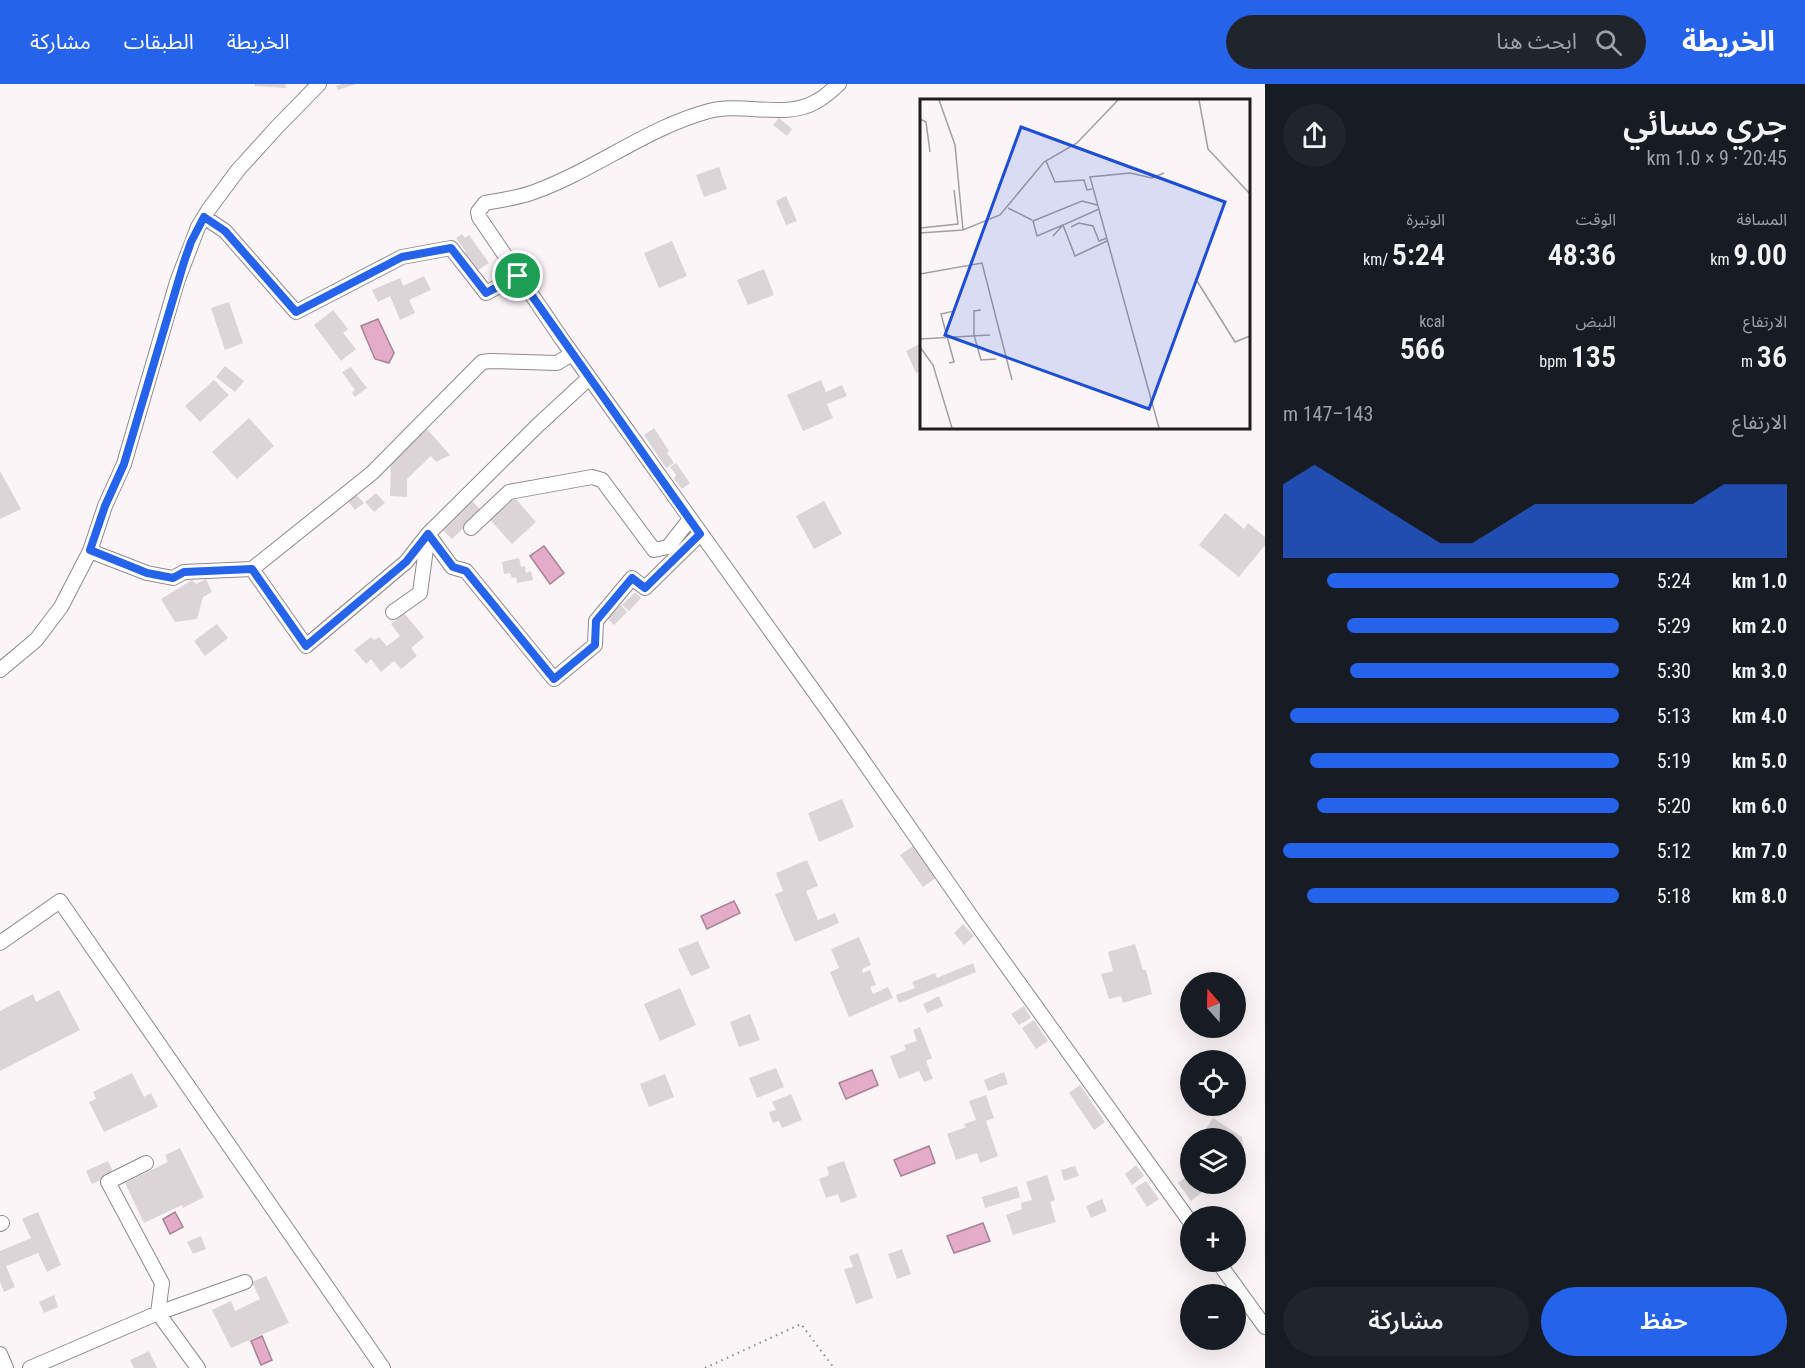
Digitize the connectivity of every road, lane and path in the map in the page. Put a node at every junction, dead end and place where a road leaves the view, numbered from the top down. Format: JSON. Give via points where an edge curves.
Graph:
{"nodes":[{"id":1,"x":320,"y":84,"type":"edge"},
{"id":2,"x":839,"y":84,"type":"edge"},
{"id":3,"x":204,"y":217,"type":"junction"},
{"id":4,"x":518,"y":276,"type":"junction"},
{"id":5,"x":572,"y":354,"type":"junction"},
{"id":6,"x":589,"y":378,"type":"junction"},
{"id":7,"x":690,"y":519,"type":"junction"},
{"id":8,"x":471,"y":528,"type":"dead end"},
{"id":9,"x":428,"y":534,"type":"junction"},
{"id":10,"x":700,"y":534,"type":"junction"},
{"id":11,"x":90,"y":550,"type":"junction"},
{"id":12,"x":252,"y":569,"type":"junction"},
{"id":13,"x":393,"y":612,"type":"dead end"},
{"id":14,"x":0,"y":670,"type":"edge"},
{"id":15,"x":0,"y":943,"type":"edge"},
{"id":16,"x":146,"y":1163,"type":"dead end"},
{"id":17,"x":1180,"y":1208,"type":"edge"},
{"id":18,"x":1225,"y":1272,"type":"edge"},
{"id":19,"x":245,"y":1281,"type":"dead end"},
{"id":20,"x":158,"y":1313,"type":"junction"},
{"id":21,"x":1265,"y":1327,"type":"edge"},
{"id":22,"x":0,"y":1354,"type":"edge"},
{"id":23,"x":6,"y":1368,"type":"edge"},
{"id":24,"x":30,"y":1368,"type":"edge"},
{"id":25,"x":198,"y":1368,"type":"edge"},
{"id":26,"x":383,"y":1368,"type":"edge"},
{"id":27,"x":705,"y":1368,"type":"edge"},
{"id":28,"x":834,"y":1368,"type":"edge"}],
"edges":[{"from":1,"to":3,"type":"street","via":[[246,162]]},
{"from":2,"to":4,"type":"street","via":[[817,102],[803,107],[730,108],[690,117],[635,140],[534,192],[485,203],[479,217]]},
{"from":3,"to":4,"type":"street","via":[[225,231],[296,312],[402,257],[451,248],[486,293]]},
{"from":3,"to":11,"type":"street","via":[[184,262],[124,464]]},
{"from":4,"to":5,"type":"street"},
{"from":5,"to":6,"type":"street"},
{"from":5,"to":12,"type":"street","via":[[557,363],[482,362],[372,473]]},
{"from":6,"to":7,"type":"street"},
{"from":6,"to":9,"type":"street"},
{"from":7,"to":8,"type":"street","via":[[668,547],[654,550],[602,480],[592,477],[509,492]]},
{"from":7,"to":10,"type":"street"},
{"from":9,"to":10,"type":"street","via":[[453,567],[466,571],[554,679],[595,645],[596,621],[632,578],[645,588]]},
{"from":9,"to":12,"type":"street","via":[[406,562],[306,646]]},
{"from":9,"to":13,"type":"street","via":[[420,593]]},
{"from":10,"to":17,"type":"street"},
{"from":11,"to":12,"type":"street","via":[[147,573],[173,578],[184,572]]},
{"from":11,"to":14,"type":"street","via":[[61,607],[36,640]]},
{"from":15,"to":26,"type":"street","via":[[60,901]]},
{"from":16,"to":20,"type":"street","via":[[108,1182],[162,1283]]},
{"from":18,"to":21,"type":"street"},
{"from":19,"to":20,"type":"street"},
{"from":20,"to":24,"type":"street"},
{"from":20,"to":25,"type":"street"},
{"from":22,"to":23,"type":"street"},
{"from":27,"to":28,"type":"path","via":[[801,1324]]}]}
